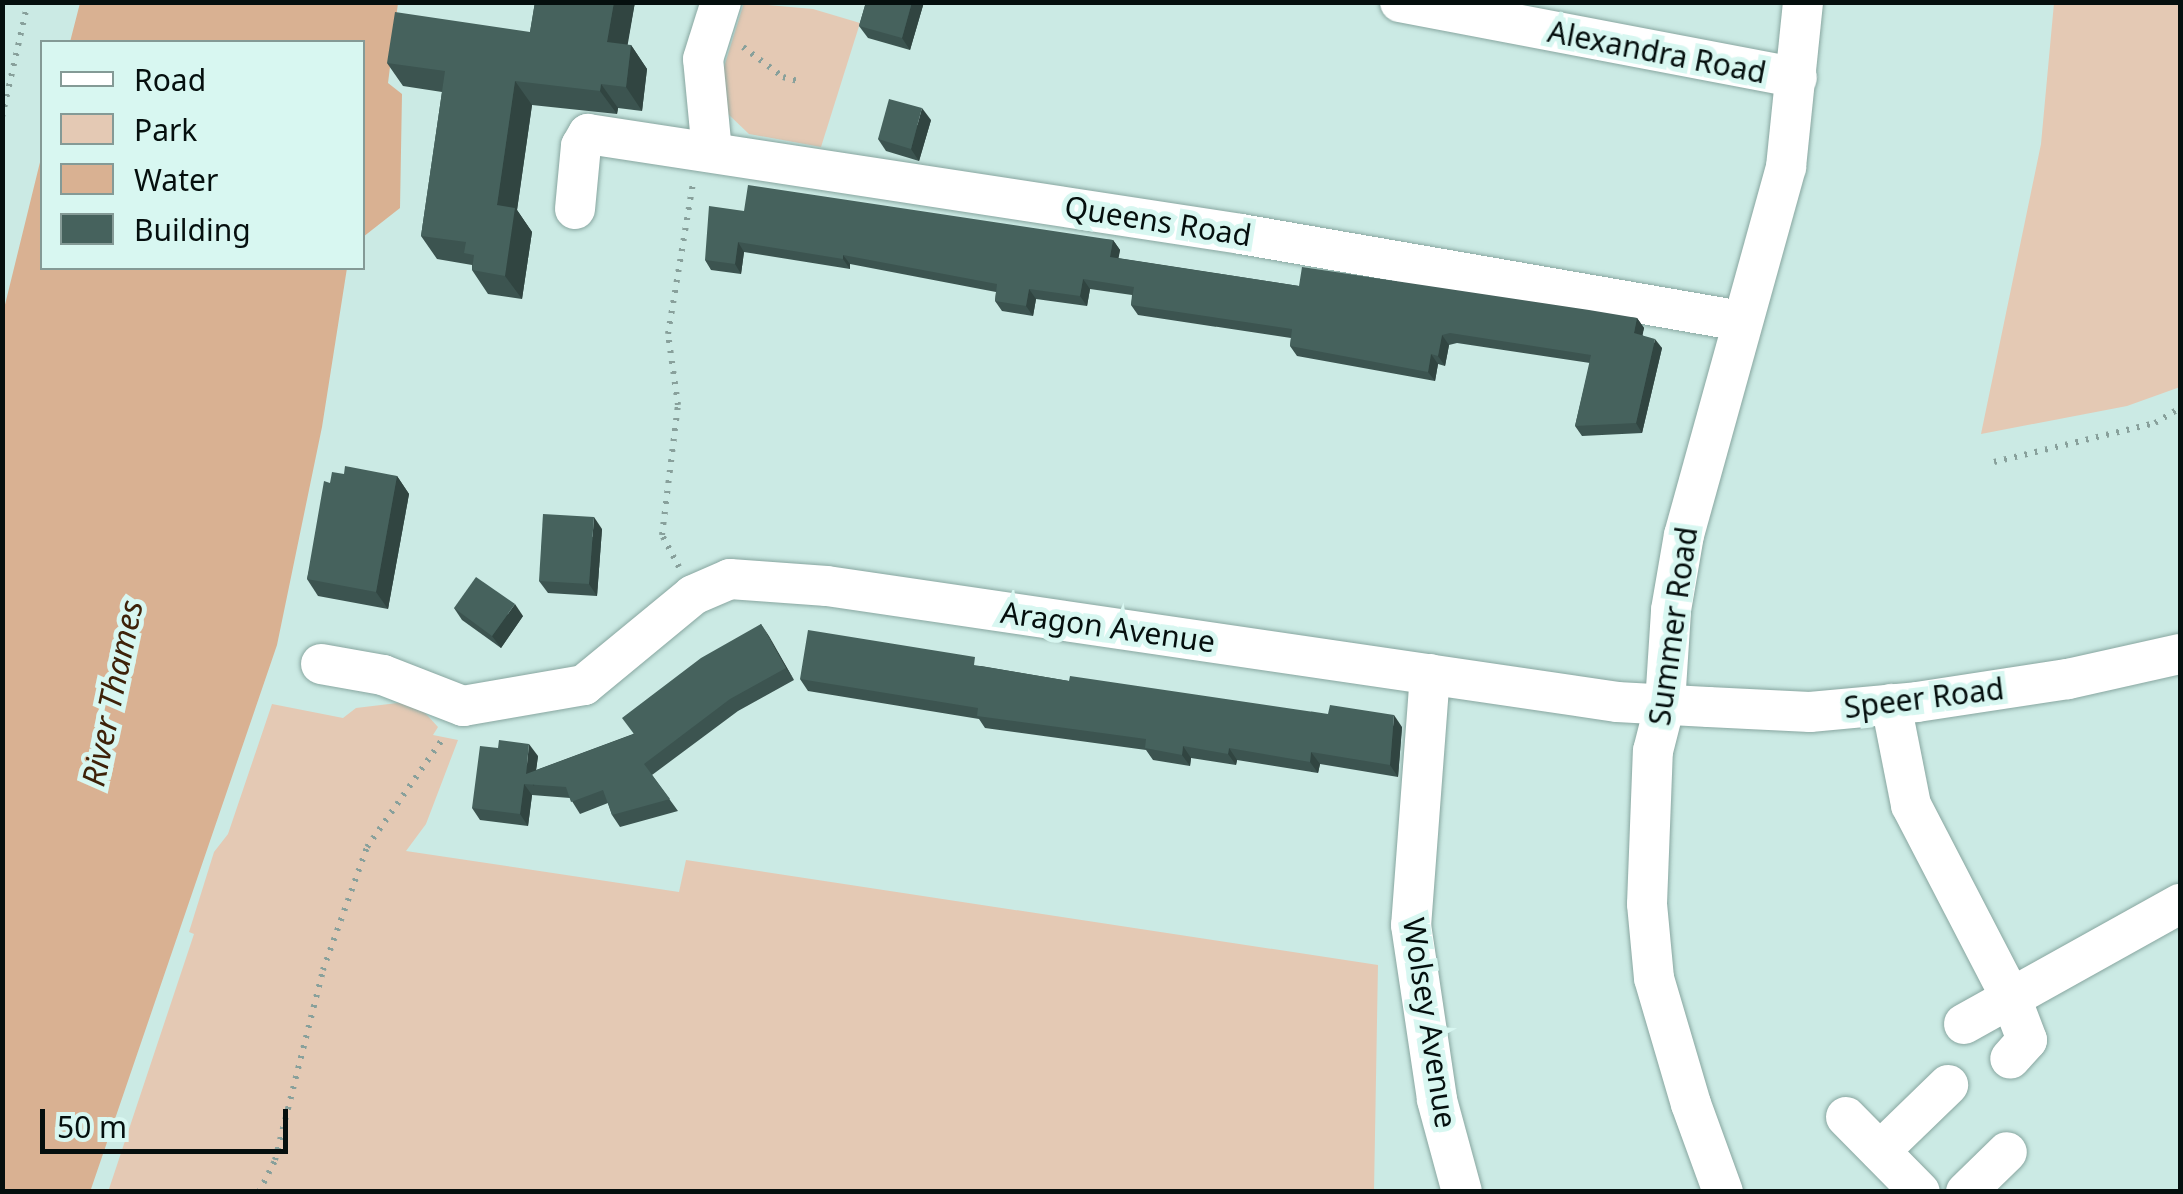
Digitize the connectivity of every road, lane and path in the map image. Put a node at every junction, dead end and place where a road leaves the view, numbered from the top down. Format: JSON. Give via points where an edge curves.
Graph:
{"nodes":[{"id":1,"x":28,"y":2,"type":"edge"},
{"id":2,"x":1400,"y":2,"type":"edge"},
{"id":3,"x":1802,"y":2,"type":"edge"},
{"id":4,"x":718,"y":13,"type":"edge"},
{"id":5,"x":1797,"y":78,"type":"junction"},
{"id":6,"x":802,"y":82,"type":"dead end"},
{"id":7,"x":2,"y":117,"type":"edge"},
{"id":8,"x":705,"y":151,"type":"junction"},
{"id":9,"x":575,"y":209,"type":"dead end"},
{"id":10,"x":1741,"y":321,"type":"junction"},
{"id":11,"x":2180,"y":408,"type":"edge"},
{"id":12,"x":1994,"y":462,"type":"dead end"},
{"id":13,"x":693,"y":595,"type":"junction"},
{"id":14,"x":2180,"y":654,"type":"edge"},
{"id":15,"x":321,"y":664,"type":"dead end"},
{"id":16,"x":1430,"y":674,"type":"junction"},
{"id":17,"x":1665,"y":704,"type":"junction"},
{"id":18,"x":1891,"y":704,"type":"junction"},
{"id":19,"x":463,"y":706,"type":"junction"},
{"id":20,"x":2180,"y":904,"type":"edge"},
{"id":21,"x":2012,"y":998,"type":"junction"},
{"id":22,"x":1964,"y":1024,"type":"dead end"},
{"id":23,"x":2010,"y":1059,"type":"dead end"},
{"id":24,"x":1948,"y":1085,"type":"dead end"},
{"id":25,"x":1846,"y":1116,"type":"dead end"},
{"id":26,"x":1880,"y":1151,"type":"junction"},
{"id":27,"x":2007,"y":1152,"type":"dead end"},
{"id":28,"x":258,"y":1192,"type":"edge"},
{"id":29,"x":1462,"y":1192,"type":"edge"},
{"id":30,"x":1723,"y":1192,"type":"edge"},
{"id":31,"x":1920,"y":1192,"type":"edge"},
{"id":32,"x":1966,"y":1192,"type":"edge"}],
"edges":[{"from":1,"to":7,"type":"path"},
{"from":2,"to":5,"type":"street","name":"Alexandra Road"},
{"from":3,"to":5,"type":"street","name":"Summer Road"},
{"from":4,"to":6,"type":"path","via":[[782,78]]},
{"from":4,"to":8,"type":"street","via":[[703,58]]},
{"from":5,"to":10,"type":"street","name":"Summer Road","via":[[1786,167]]},
{"from":8,"to":9,"type":"street","name":"Queens Road","via":[[588,134],[580,146]]},
{"from":8,"to":10,"type":"street","name":"Queens Road"},
{"from":8,"to":13,"type":"path","via":[[668,334],[678,404],[662,536]]},
{"from":10,"to":17,"type":"street","name":"Summer Road","via":[[1684,534]]},
{"from":11,"to":12,"type":"path","via":[[2155,424]]},
{"from":13,"to":16,"type":"street","name":"Aragon Avenue","via":[[730,580],[777,580]]},
{"from":13,"to":19,"type":"street","name":"Aragon Avenue","via":[[584,684]]},
{"from":14,"to":18,"type":"street","name":"Speer Road","via":[[2068,679]]},
{"from":15,"to":19,"type":"street","via":[[383,675]]},
{"from":16,"to":17,"type":"street","name":"Aragon Avenue"},
{"from":16,"to":29,"type":"street","name":"Wolsey Avenue","via":[[1410,926],[1437,1100]]},
{"from":17,"to":18,"type":"street","name":"Speer Road","via":[[1810,712]]},
{"from":17,"to":30,"type":"street","name":"Summer Road","via":[[1654,751],[1647,904],[1654,978]]},
{"from":18,"to":21,"type":"street","via":[[1911,805]]},
{"from":19,"to":28,"type":"path","via":[[367,847],[323,970],[275,1160]]},
{"from":20,"to":21,"type":"street"},
{"from":21,"to":22,"type":"street"},
{"from":21,"to":23,"type":"street","via":[[2026,1040]]},
{"from":24,"to":26,"type":"street"},
{"from":25,"to":26,"type":"street"},
{"from":26,"to":31,"type":"street"},
{"from":27,"to":32,"type":"street"}]}
